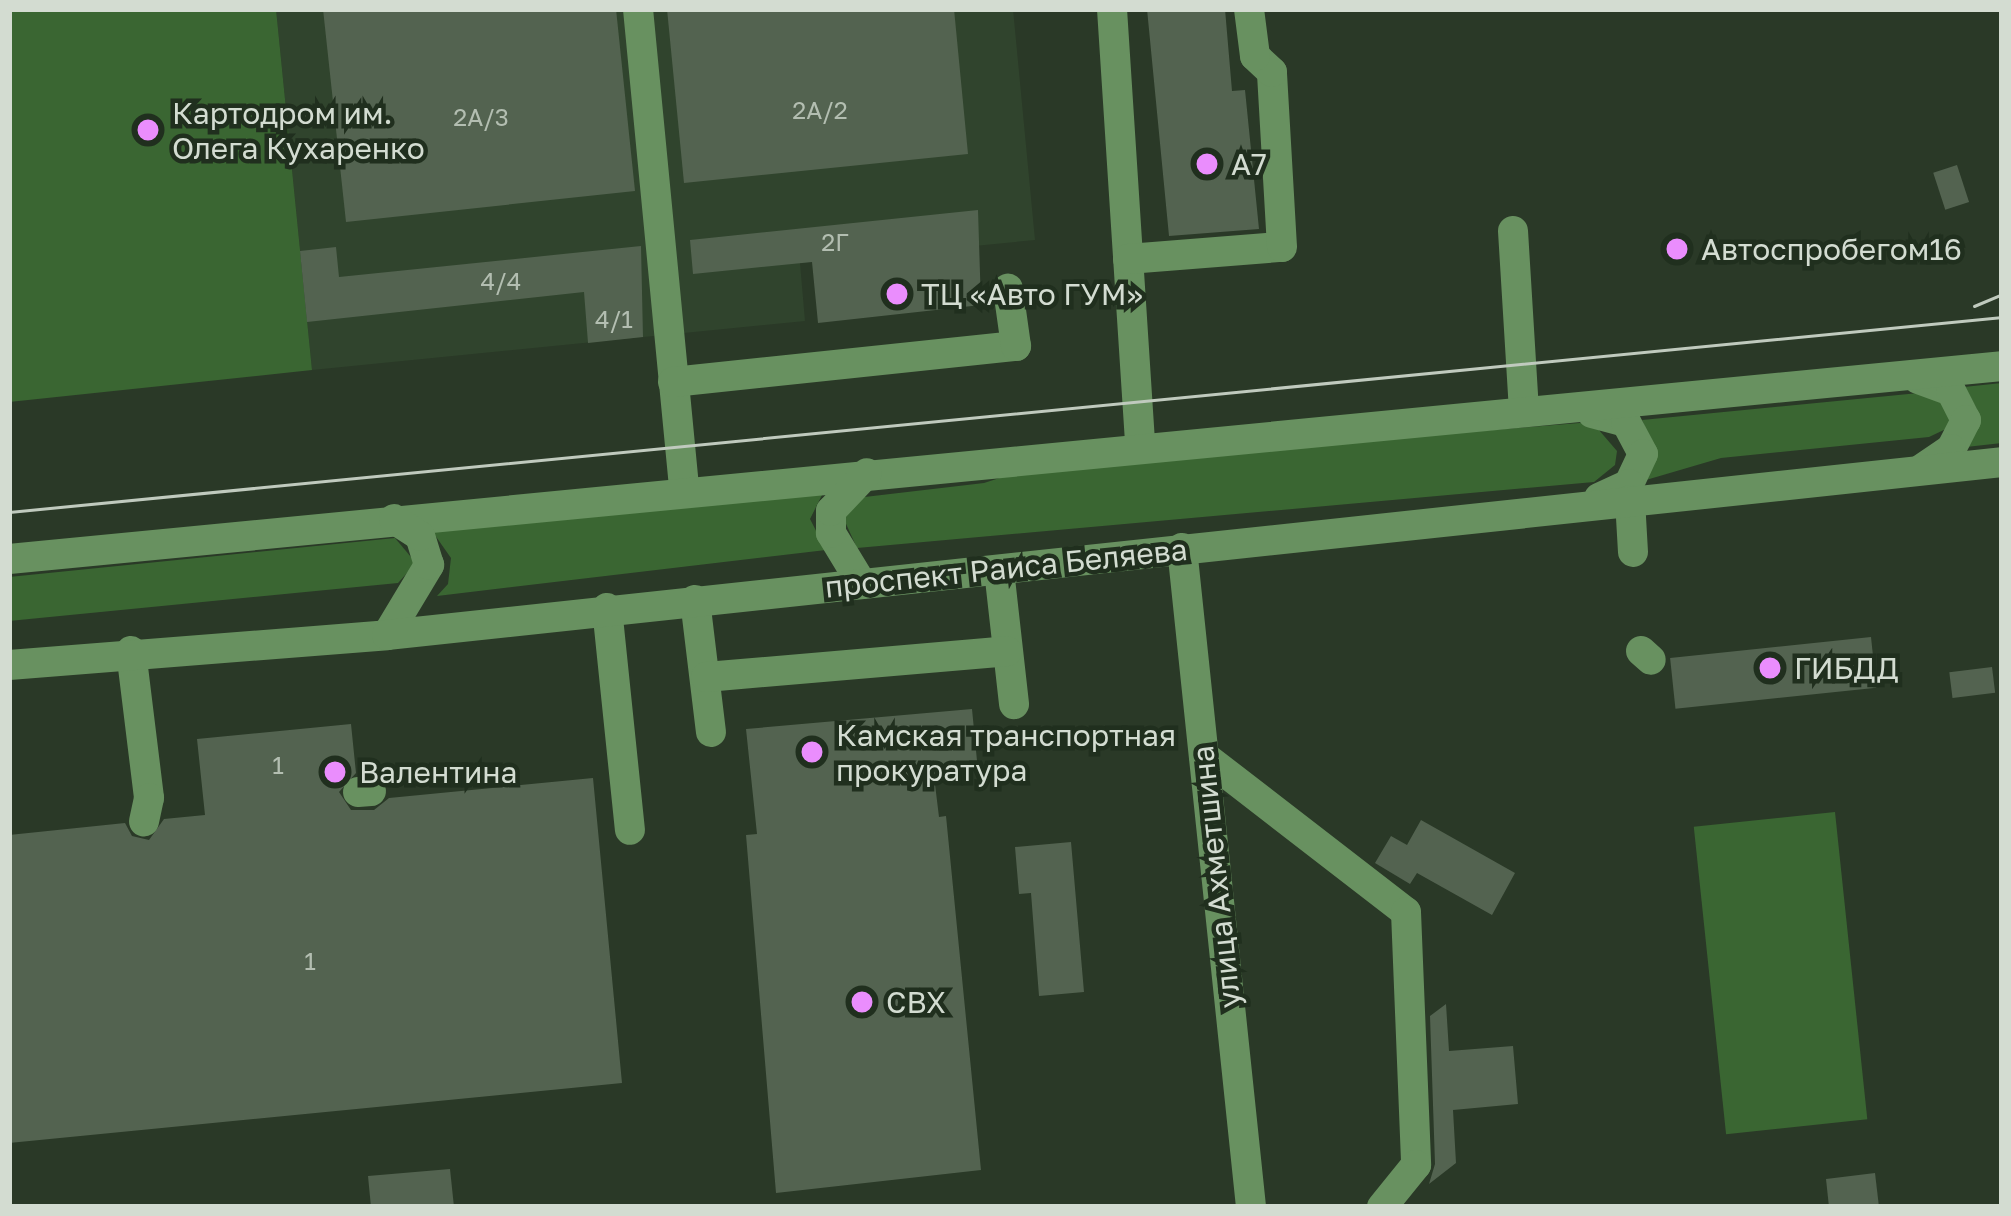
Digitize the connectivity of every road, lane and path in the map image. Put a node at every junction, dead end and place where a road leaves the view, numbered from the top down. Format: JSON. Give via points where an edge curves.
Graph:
{"nodes":[{"id":1,"x":638,"y":9,"type":"edge"},
{"id":2,"x":1112,"y":9,"type":"edge"},
{"id":3,"x":1249,"y":9,"type":"edge"},
{"id":4,"x":1513,"y":230,"type":"dead end"},
{"id":5,"x":1128,"y":259,"type":"junction"},
{"id":6,"x":1009,"y":289,"type":"dead end"},
{"id":7,"x":2002,"y":366,"type":"edge"},
{"id":8,"x":1907,"y":376,"type":"junction"},
{"id":9,"x":673,"y":382,"type":"junction"},
{"id":10,"x":1575,"y":408,"type":"junction"},
{"id":11,"x":1524,"y":412,"type":"junction"},
{"id":12,"x":1140,"y":448,"type":"junction"},
{"id":13,"x":2002,"y":462,"type":"edge"},
{"id":14,"x":1916,"y":472,"type":"junction"},
{"id":15,"x":867,"y":473,"type":"junction"},
{"id":16,"x":684,"y":488,"type":"junction"},
{"id":17,"x":1630,"y":500,"type":"junction"},
{"id":18,"x":1588,"y":503,"type":"junction"},
{"id":19,"x":394,"y":519,"type":"junction"},
{"id":20,"x":1182,"y":548,"type":"junction"},
{"id":21,"x":1633,"y":552,"type":"dead end"},
{"id":22,"x":9,"y":559,"type":"edge"},
{"id":23,"x":999,"y":570,"type":"junction"},
{"id":24,"x":862,"y":584,"type":"junction"},
{"id":25,"x":695,"y":600,"type":"junction"},
{"id":26,"x":607,"y":608,"type":"junction"},
{"id":27,"x":387,"y":635,"type":"junction"},
{"id":28,"x":131,"y":651,"type":"junction"},
{"id":29,"x":1007,"y":651,"type":"junction"},
{"id":30,"x":9,"y":665,"type":"edge"},
{"id":31,"x":706,"y":677,"type":"junction"},
{"id":32,"x":1014,"y":704,"type":"dead end"},
{"id":33,"x":711,"y":732,"type":"dead end"},
{"id":34,"x":1204,"y":756,"type":"junction"},
{"id":35,"x":150,"y":813,"type":"dead end"},
{"id":36,"x":597,"y":814,"type":"dead end"},
{"id":37,"x":1251,"y":1207,"type":"edge"},
{"id":38,"x":1382,"y":1207,"type":"edge"}],
"edges":[{"from":1,"to":9,"type":"street"},
{"from":2,"to":5,"type":"street"},
{"from":3,"to":5,"type":"street","via":[[1255,56],[1272,72],[1282,247]]},
{"from":4,"to":11,"type":"street"},
{"from":5,"to":12,"type":"street"},
{"from":6,"to":9,"type":"street","via":[[1016,346]]},
{"from":7,"to":8,"type":"street"},
{"from":8,"to":10,"type":"street"},
{"from":8,"to":14,"type":"street","via":[[1951,391],[1966,420],[1951,449]]},
{"from":9,"to":16,"type":"street"},
{"from":10,"to":11,"type":"street"},
{"from":10,"to":18,"type":"street","via":[[1626,422],[1643,454],[1629,484]]},
{"from":11,"to":12,"type":"street"},
{"from":12,"to":15,"type":"street"},
{"from":13,"to":14,"type":"street","name":"проспект Раиса Беляева","via":[[1952,477]]},
{"from":14,"to":17,"type":"street","name":"проспект Раиса Беляева"},
{"from":15,"to":16,"type":"street"},
{"from":15,"to":24,"type":"street","via":[[831,511],[831,533]]},
{"from":16,"to":19,"type":"street"},
{"from":17,"to":18,"type":"street","name":"проспект Раиса Беляева"},
{"from":17,"to":21,"type":"street"},
{"from":18,"to":20,"type":"street","name":"проспект Раиса Беляева"},
{"from":19,"to":22,"type":"street"},
{"from":19,"to":27,"type":"street","via":[[420,536],[428,577]]},
{"from":20,"to":23,"type":"street","name":"проспект Раиса Беляева"},
{"from":20,"to":34,"type":"street","name":"улица Ахметшина"},
{"from":23,"to":24,"type":"street","name":"проспект Раиса Беляева"},
{"from":23,"to":29,"type":"street"},
{"from":24,"to":25,"type":"street","name":"проспект Раиса Беляева"},
{"from":25,"to":26,"type":"street","name":"проспект Раиса Беляева"},
{"from":25,"to":31,"type":"street"},
{"from":26,"to":27,"type":"street","name":"проспект Раиса Беляева"},
{"from":26,"to":36,"type":"street","via":[[629,820]]},
{"from":27,"to":28,"type":"street","name":"проспект Раиса Беляева"},
{"from":28,"to":30,"type":"street","name":"проспект Раиса Беляева"},
{"from":28,"to":35,"type":"street"},
{"from":29,"to":31,"type":"street"},
{"from":29,"to":32,"type":"street"},
{"from":31,"to":33,"type":"street"},
{"from":34,"to":37,"type":"street","name":"улица Ахметшина"},
{"from":34,"to":38,"type":"street","via":[[1406,912],[1416,1165]]}]}
